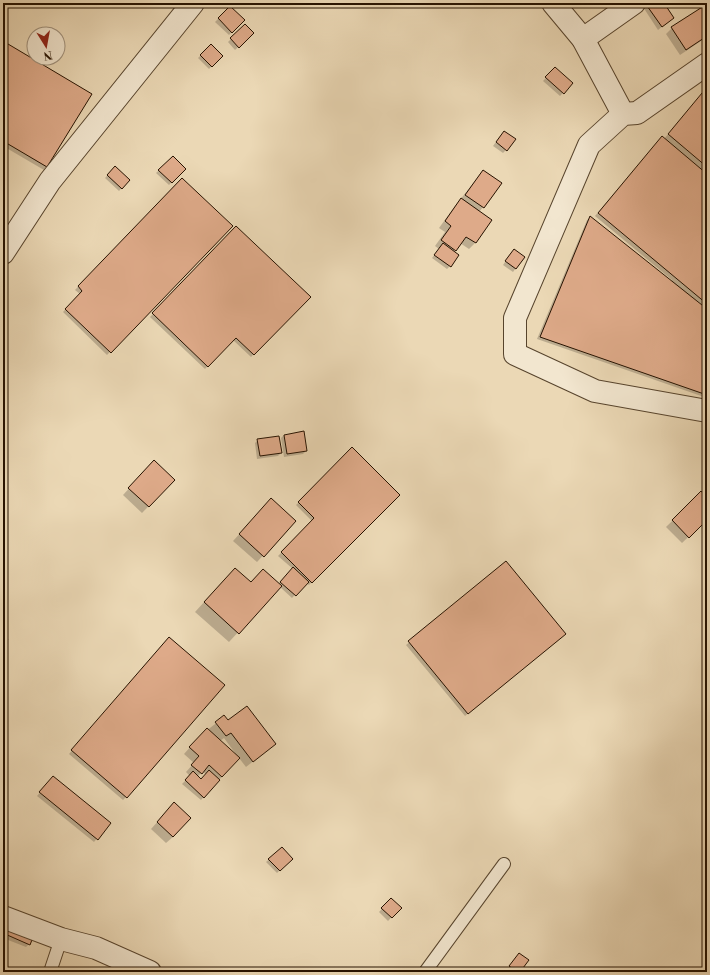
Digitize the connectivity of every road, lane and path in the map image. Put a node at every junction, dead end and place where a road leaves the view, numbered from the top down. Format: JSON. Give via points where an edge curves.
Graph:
{"nodes":[{"id":1,"x":193,"y":3,"type":"edge"},
{"id":2,"x":553,"y":3,"type":"edge"},
{"id":3,"x":634,"y":3,"type":"edge"},
{"id":4,"x":583,"y":39,"type":"junction"},
{"id":5,"x":707,"y":64,"type":"edge"},
{"id":6,"x":623,"y":114,"type":"junction"},
{"id":7,"x":3,"y":253,"type":"edge"},
{"id":8,"x":707,"y":411,"type":"edge"},
{"id":9,"x":504,"y":864,"type":"dead end"},
{"id":10,"x":3,"y":917,"type":"edge"},
{"id":11,"x":61,"y":939,"type":"junction"},
{"id":12,"x":50,"y":972,"type":"edge"},
{"id":13,"x":150,"y":972,"type":"edge"},
{"id":14,"x":425,"y":972,"type":"edge"}],
"edges":[{"from":1,"to":7,"type":"street","via":[[50,181]]},
{"from":2,"to":4,"type":"street"},
{"from":3,"to":4,"type":"street"},
{"from":4,"to":6,"type":"street"},
{"from":5,"to":6,"type":"street","via":[[636,113]]},
{"from":6,"to":8,"type":"street","via":[[589,145],[515,318],[516,354],[595,391]]},
{"from":9,"to":14,"type":"lane"},
{"from":10,"to":11,"type":"street"},
{"from":11,"to":12,"type":"lane"},
{"from":11,"to":13,"type":"street","via":[[96,948]]}]}
